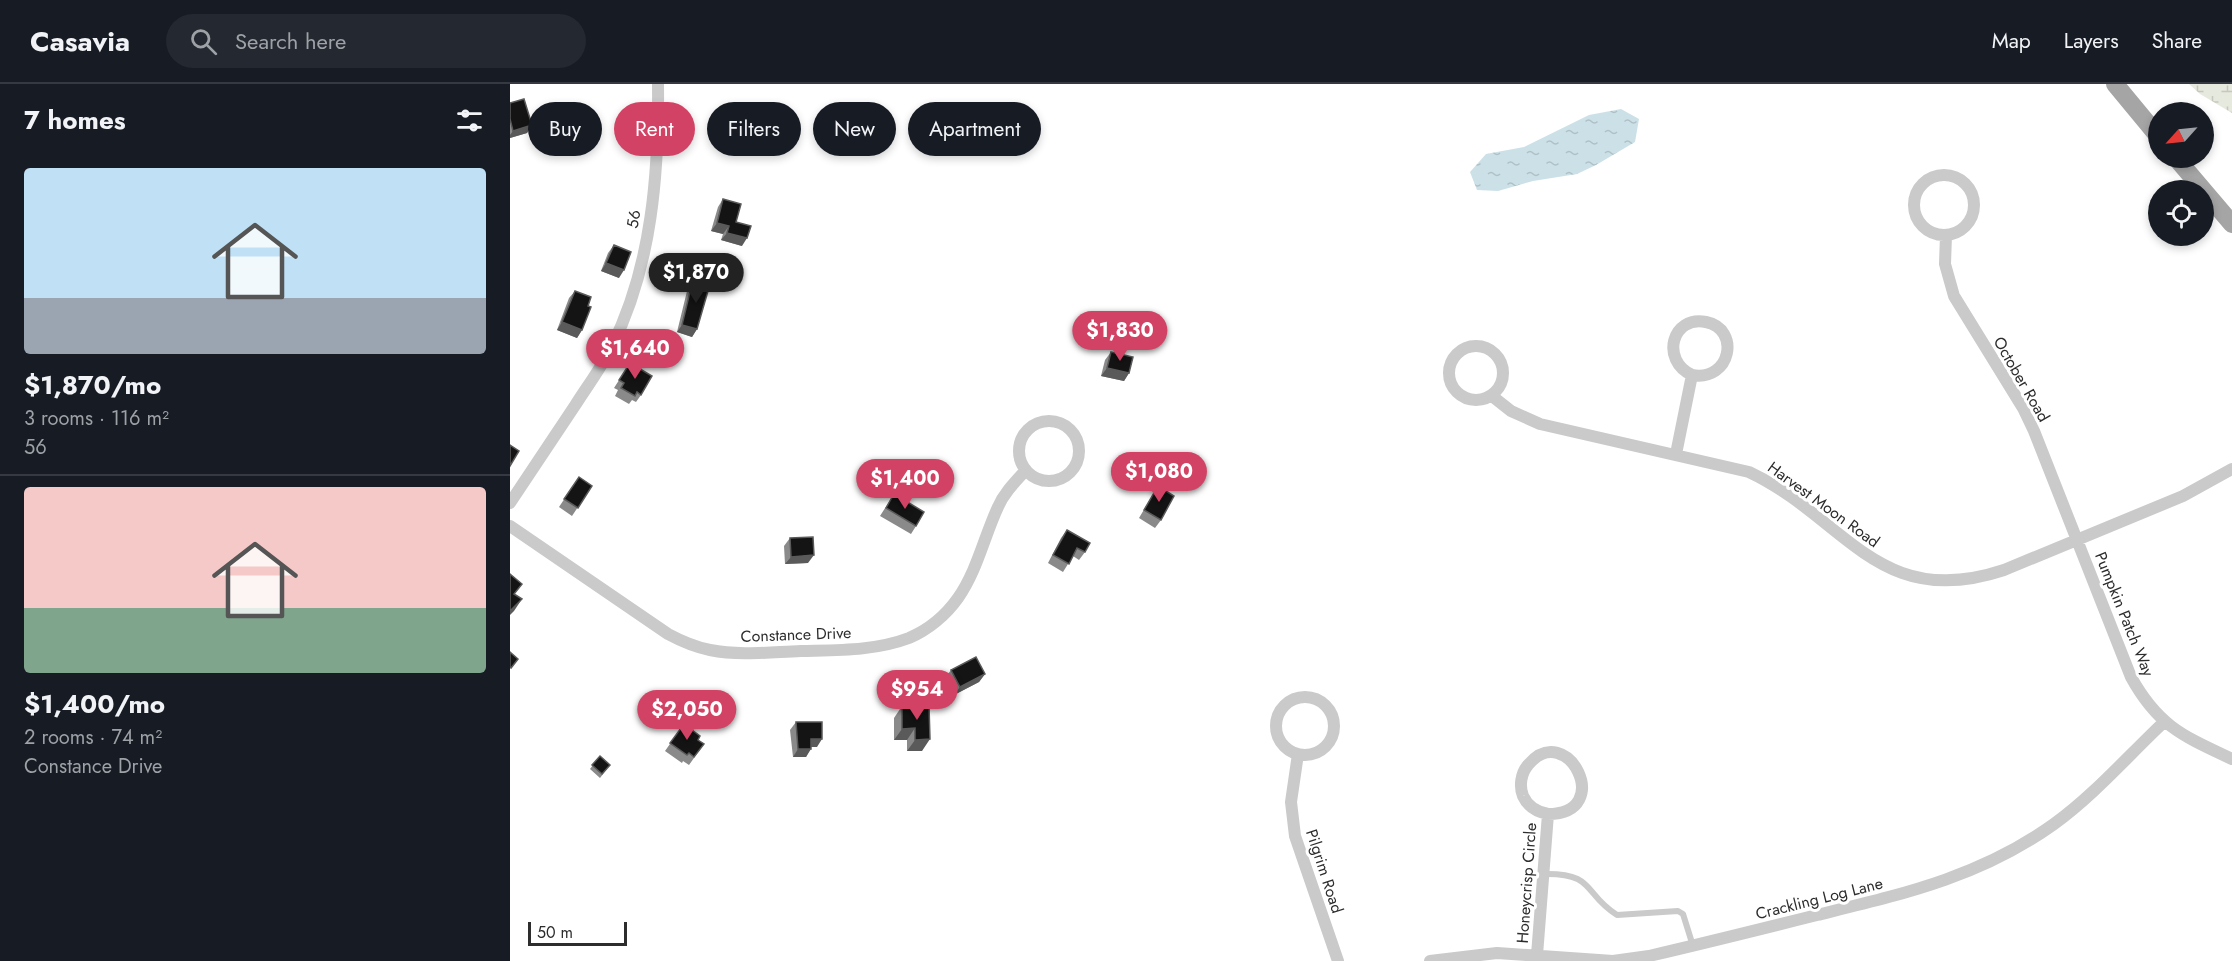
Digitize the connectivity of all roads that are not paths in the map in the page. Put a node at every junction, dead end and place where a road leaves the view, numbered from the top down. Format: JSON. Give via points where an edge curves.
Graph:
{"nodes":[{"id":1,"x":658,"y":84,"type":"edge"},
{"id":2,"x":2115,"y":84,"type":"edge"},
{"id":3,"x":2148,"y":124,"type":"edge"},
{"id":4,"x":2184,"y":168,"type":"edge"},
{"id":5,"x":2232,"y":224,"type":"edge"},
{"id":6,"x":1946,"y":235,"type":"junction"},
{"id":7,"x":1692,"y":375,"type":"junction"},
{"id":8,"x":1492,"y":396,"type":"junction"},
{"id":9,"x":1676,"y":454,"type":"junction"},
{"id":10,"x":2232,"y":469,"type":"edge"},
{"id":11,"x":1025,"y":471,"type":"junction"},
{"id":12,"x":510,"y":502,"type":"edge"},
{"id":13,"x":510,"y":526,"type":"edge"},
{"id":14,"x":2078,"y":540,"type":"junction"},
{"id":15,"x":2164,"y":722,"type":"junction"},
{"id":16,"x":1298,"y":754,"type":"junction"},
{"id":17,"x":2232,"y":759,"type":"edge"},
{"id":18,"x":1548,"y":814,"type":"junction"},
{"id":19,"x":1544,"y":874,"type":"junction"},
{"id":20,"x":1693,"y":946,"type":"junction"},
{"id":21,"x":1538,"y":955,"type":"junction"},
{"id":22,"x":1338,"y":961,"type":"edge"},
{"id":23,"x":1430,"y":961,"type":"edge"}],
"edges":[{"from":1,"to":12,"type":"street","name":"56","via":[[657,166],[651,212],[625,317],[605,359]]},
{"from":2,"to":3,"type":"main road"},
{"from":4,"to":5,"type":"main road"},
{"from":6,"to":6,"type":"street","via":[[1927,230],[1914,208],[1923,184],[1940,175],[1962,180],[1974,199],[1970,221]]},
{"from":6,"to":14,"type":"street","name":"October Road","via":[[1945,264],[1954,296],[2023,408]]},
{"from":7,"to":7,"type":"street","via":[[1711,374],[1726,358],[1725,336],[1708,322],[1686,325],[1674,339],[1674,358],[1681,369]]},
{"from":7,"to":9,"type":"street"},
{"from":8,"to":8,"type":"street","via":[[1503,377],[1498,356],[1479,346],[1462,350],[1453,358],[1449,370],[1453,388],[1462,397],[1474,400]]},
{"from":8,"to":9,"type":"street","name":"Harvest Moon Road","via":[[1511,411],[1540,424]]},
{"from":9,"to":14,"type":"street","name":"Harvest Moon Road","via":[[1765,479],[1871,559],[1923,578],[1957,580],[1991,574]]},
{"from":10,"to":14,"type":"street","name":"Harvest Moon Road","via":[[2183,496]]},
{"from":11,"to":11,"type":"street","via":[[1048,482],[1067,476],[1079,454],[1070,430],[1046,421],[1028,429],[1018,452]]},
{"from":11,"to":13,"type":"street","name":"Constance Drive","via":[[1002,498],[974,568],[950,609],[912,637],[881,646],[758,653],[696,646],[668,634]]},
{"from":14,"to":15,"type":"street","name":"Pumpkin Patch Way","via":[[2131,677]]},
{"from":15,"to":17,"type":"street","name":"Pumpkin Patch Way"},
{"from":15,"to":20,"type":"street","name":"Crackling Log Lane","via":[[2071,811],[2024,843],[1975,868],[1914,891]]},
{"from":16,"to":16,"type":"street","via":[[1316,753],[1333,735],[1330,711],[1311,697],[1293,698],[1277,716],[1279,740]]},
{"from":16,"to":22,"type":"street","name":"Pilgrim Road","via":[[1291,802],[1295,836]]},
{"from":18,"to":18,"type":"street","name":"Honeycrisp Circle","via":[[1527,803],[1521,780],[1534,759],[1557,754],[1577,768],[1582,779],[1581,791],[1572,807]]},
{"from":18,"to":19,"type":"street","name":"Honeycrisp Circle"},
{"from":19,"to":20,"type":"lane","via":[[1563,873],[1585,882],[1617,915],[1678,911],[1683,914]]},
{"from":19,"to":21,"type":"street","name":"Honeycrisp Circle"},
{"from":20,"to":21,"type":"street","name":"Crackling Log Lane","via":[[1613,960]]},
{"from":21,"to":23,"type":"street","name":"Crackling Log Lane","via":[[1497,953]]}]}
